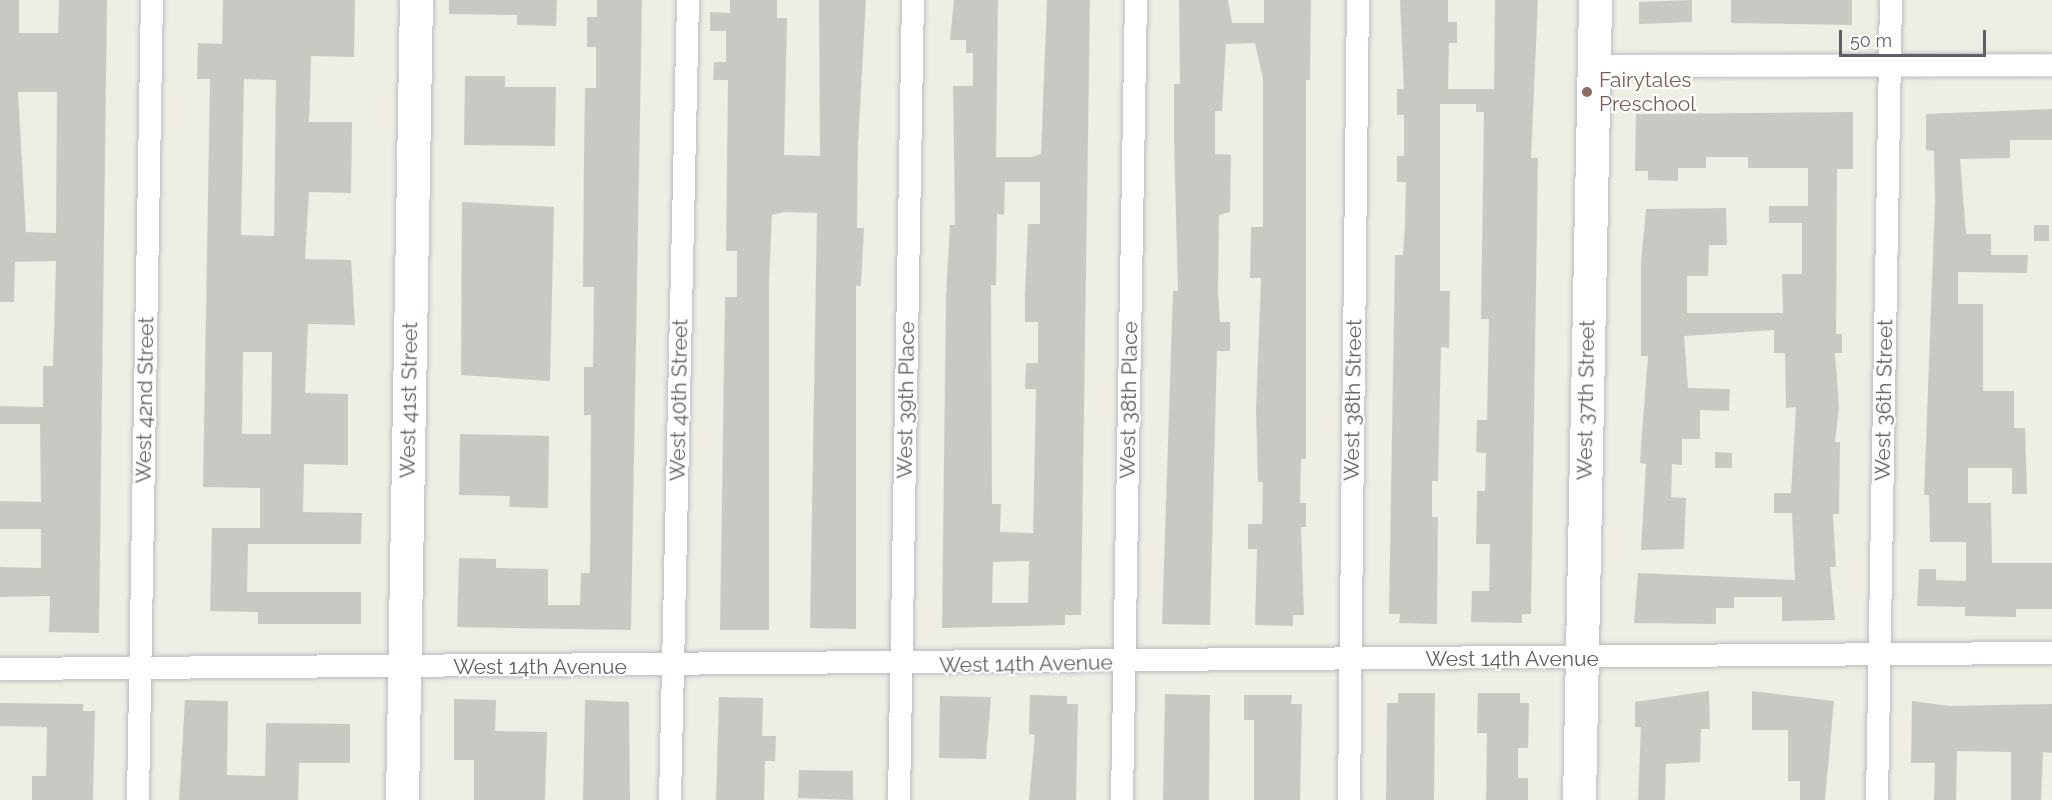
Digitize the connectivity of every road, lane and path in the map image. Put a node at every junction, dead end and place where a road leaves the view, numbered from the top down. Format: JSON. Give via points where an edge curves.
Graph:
{"nodes":[{"id":1,"x":152,"y":0,"type":"edge"},
{"id":2,"x":416,"y":0,"type":"edge"},
{"id":3,"x":688,"y":0,"type":"edge"},
{"id":4,"x":913,"y":0,"type":"edge"},
{"id":5,"x":1136,"y":0,"type":"edge"},
{"id":6,"x":1358,"y":0,"type":"edge"},
{"id":7,"x":1595,"y":0,"type":"edge"},
{"id":8,"x":1891,"y":0,"type":"edge"},
{"id":9,"x":1592,"y":66,"type":"junction"},
{"id":10,"x":1890,"y":66,"type":"junction"},
{"id":11,"x":2052,"y":66,"type":"edge"},
{"id":12,"x":2052,"y":653,"type":"edge"},
{"id":13,"x":1880,"y":654,"type":"junction"},
{"id":14,"x":1350,"y":658,"type":"junction"},
{"id":15,"x":1581,"y":661,"type":"junction"},
{"id":16,"x":1124,"y":663,"type":"junction"},
{"id":17,"x":902,"y":665,"type":"junction"},
{"id":18,"x":404,"y":666,"type":"junction"},
{"id":19,"x":673,"y":667,"type":"junction"},
{"id":20,"x":141,"y":668,"type":"junction"},
{"id":21,"x":0,"y":669,"type":"edge"},
{"id":22,"x":138,"y":800,"type":"edge"},
{"id":23,"x":402,"y":800,"type":"edge"},
{"id":24,"x":670,"y":800,"type":"edge"},
{"id":25,"x":899,"y":800,"type":"edge"},
{"id":26,"x":1122,"y":800,"type":"edge"},
{"id":27,"x":1349,"y":800,"type":"edge"},
{"id":28,"x":1579,"y":800,"type":"edge"},
{"id":29,"x":1877,"y":800,"type":"edge"}],
"edges":[{"from":1,"to":20,"type":"street","name":"West 42nd Street"},
{"from":2,"to":18,"type":"street","name":"West 41st Street"},
{"from":3,"to":19,"type":"street","name":"West 40th Street"},
{"from":4,"to":17,"type":"street","name":"West 39th Place"},
{"from":5,"to":16,"type":"street","name":"West 38th Place"},
{"from":6,"to":14,"type":"street","name":"West 38th Street"},
{"from":7,"to":9,"type":"street","name":"West 37th Street"},
{"from":8,"to":10,"type":"street","name":"West 36th Street"},
{"from":9,"to":10,"type":"street"},
{"from":9,"to":15,"type":"street","name":"West 37th Street"},
{"from":10,"to":11,"type":"street"},
{"from":10,"to":13,"type":"street","name":"West 36th Street"},
{"from":12,"to":13,"type":"street","name":"West 14th Avenue"},
{"from":13,"to":15,"type":"street","name":"West 14th Avenue"},
{"from":13,"to":29,"type":"street","name":"West 36th Street"},
{"from":14,"to":15,"type":"street","name":"West 14th Avenue"},
{"from":14,"to":16,"type":"street","name":"West 14th Avenue"},
{"from":14,"to":27,"type":"street","name":"West 38th Street"},
{"from":15,"to":28,"type":"street","name":"West 37th Street"},
{"from":16,"to":17,"type":"street","name":"West 14th Avenue"},
{"from":16,"to":26,"type":"street","name":"West 38th Place"},
{"from":17,"to":19,"type":"street","name":"West 14th Avenue"},
{"from":17,"to":25,"type":"street","name":"West 39th Place"},
{"from":18,"to":19,"type":"street","name":"West 14th Avenue"},
{"from":18,"to":20,"type":"street","name":"West 14th Avenue"},
{"from":18,"to":23,"type":"street","name":"West 41st Street"},
{"from":19,"to":24,"type":"street","name":"West 40th Street"},
{"from":20,"to":21,"type":"street","name":"West 14th Avenue"},
{"from":20,"to":22,"type":"street","name":"West 42nd Street"}]}
